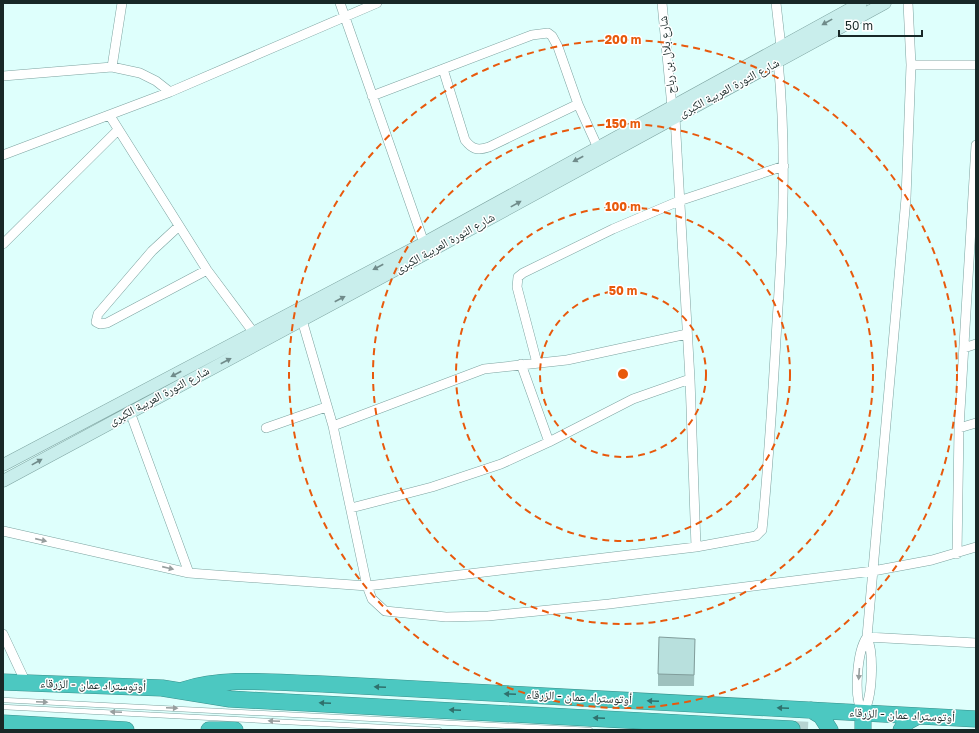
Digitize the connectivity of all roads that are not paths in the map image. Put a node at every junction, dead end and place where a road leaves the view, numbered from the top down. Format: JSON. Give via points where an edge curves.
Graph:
{"nodes":[{"id":1,"x":122,"y":3,"type":"edge"},
{"id":2,"x":340,"y":3,"type":"edge"},
{"id":3,"x":377,"y":3,"type":"edge"},
{"id":4,"x":662,"y":3,"type":"edge"},
{"id":5,"x":776,"y":3,"type":"edge"},
{"id":6,"x":861,"y":3,"type":"edge"},
{"id":7,"x":885,"y":3,"type":"edge"},
{"id":8,"x":908,"y":3,"type":"edge"},
{"id":9,"x":345,"y":17,"type":"junction"},
{"id":10,"x":781,"y":47,"type":"junction"},
{"id":11,"x":778,"y":61,"type":"junction"},
{"id":12,"x":911,"y":65,"type":"junction"},
{"id":13,"x":976,"y":65,"type":"edge"},
{"id":14,"x":112,"y":67,"type":"junction"},
{"id":15,"x":443,"y":69,"type":"junction"},
{"id":16,"x":3,"y":76,"type":"edge"},
{"id":17,"x":170,"y":92,"type":"junction"},
{"id":18,"x":372,"y":96,"type":"junction"},
{"id":19,"x":578,"y":104,"type":"junction"},
{"id":20,"x":674,"y":112,"type":"junction"},
{"id":21,"x":110,"y":116,"type":"junction"},
{"id":22,"x":118,"y":130,"type":"junction"},
{"id":23,"x":976,"y":145,"type":"edge"},
{"id":24,"x":598,"y":148,"type":"junction"},
{"id":25,"x":3,"y":155,"type":"edge"},
{"id":26,"x":784,"y":166,"type":"junction"},
{"id":27,"x":975,"y":185,"type":"edge"},
{"id":28,"x":679,"y":201,"type":"junction"},
{"id":29,"x":179,"y":226,"type":"junction"},
{"id":30,"x":3,"y":244,"type":"edge"},
{"id":31,"x":425,"y":248,"type":"junction"},
{"id":32,"x":972,"y":266,"type":"edge"},
{"id":33,"x":207,"y":270,"type":"junction"},
{"id":34,"x":302,"y":320,"type":"junction"},
{"id":35,"x":254,"y":333,"type":"junction"},
{"id":36,"x":687,"y":334,"type":"junction"},
{"id":37,"x":976,"y":344,"type":"edge"},
{"id":38,"x":964,"y":348,"type":"junction"},
{"id":39,"x":537,"y":363,"type":"junction"},
{"id":40,"x":521,"y":364,"type":"junction"},
{"id":41,"x":690,"y":379,"type":"junction"},
{"id":42,"x":326,"y":407,"type":"junction"},
{"id":43,"x":130,"y":412,"type":"junction"},
{"id":44,"x":976,"y":423,"type":"edge"},
{"id":45,"x":333,"y":426,"type":"junction"},
{"id":46,"x":266,"y":428,"type":"dead end"},
{"id":47,"x":959,"y":428,"type":"junction"},
{"id":48,"x":549,"y":442,"type":"junction"},
{"id":49,"x":3,"y":465,"type":"edge"},
{"id":50,"x":3,"y":481,"type":"edge"},
{"id":51,"x":351,"y":508,"type":"junction"},
{"id":52,"x":3,"y":531,"type":"edge"},
{"id":53,"x":976,"y":547,"type":"edge"},
{"id":54,"x":696,"y":548,"type":"junction"},
{"id":55,"x":957,"y":554,"type":"junction"},
{"id":56,"x":873,"y":571,"type":"junction"},
{"id":57,"x":189,"y":573,"type":"junction"},
{"id":58,"x":367,"y":586,"type":"junction"},
{"id":59,"x":3,"y":634,"type":"edge"},
{"id":60,"x":867,"y":637,"type":"junction"},
{"id":61,"x":976,"y":643,"type":"edge"},
{"id":62,"x":3,"y":682,"type":"edge"},
{"id":63,"x":26,"y":683,"type":"junction"},
{"id":64,"x":182,"y":690,"type":"junction"},
{"id":65,"x":3,"y":700,"type":"edge"},
{"id":66,"x":3,"y":707,"type":"edge"},
{"id":67,"x":811,"y":710,"type":"junction"},
{"id":68,"x":863,"y":713,"type":"junction"},
{"id":69,"x":918,"y":716,"type":"junction"},
{"id":70,"x":976,"y":719,"type":"edge"},
{"id":71,"x":3,"y":723,"type":"edge"},
{"id":72,"x":43,"y":728,"type":"edge"},
{"id":73,"x":792,"y":729,"type":"dead end"},
{"id":74,"x":126,"y":730,"type":"edge"},
{"id":75,"x":209,"y":730,"type":"edge"},
{"id":76,"x":235,"y":730,"type":"edge"},
{"id":77,"x":439,"y":730,"type":"edge"},
{"id":78,"x":590,"y":730,"type":"edge"},
{"id":79,"x":830,"y":730,"type":"edge"},
{"id":80,"x":863,"y":730,"type":"edge"},
{"id":81,"x":901,"y":730,"type":"edge"}],
"edges":[{"from":1,"to":14,"type":"street"},
{"from":2,"to":9,"type":"street"},
{"from":3,"to":9,"type":"street"},
{"from":4,"to":20,"type":"street","name":"شارع بلال بن رباح"},
{"from":5,"to":10,"type":"street"},
{"from":6,"to":10,"type":"main road","name":"شارع الثورة العربية الكبرى","one_way":true},
{"from":7,"to":11,"type":"main road","name":"شارع الثورة العربية الكبرى"},
{"from":8,"to":12,"type":"street"},
{"from":9,"to":17,"type":"street"},
{"from":9,"to":18,"type":"street"},
{"from":10,"to":20,"type":"main road","name":"شارع الثورة العربية الكبرى"},
{"from":11,"to":20,"type":"main road","name":"شارع الثورة العربية الكبرى"},
{"from":11,"to":26,"type":"street"},
{"from":12,"to":13,"type":"street"},
{"from":12,"to":56,"type":"street","via":[[903,238]]},
{"from":14,"to":16,"type":"street"},
{"from":14,"to":17,"type":"street","via":[[140,73]]},
{"from":15,"to":18,"type":"street"},
{"from":15,"to":19,"type":"street","via":[[532,35],[548,33],[558,47]]},
{"from":15,"to":19,"type":"street","via":[[465,140],[477,150],[489,147]]},
{"from":17,"to":21,"type":"street"},
{"from":18,"to":31,"type":"street"},
{"from":19,"to":24,"type":"street"},
{"from":20,"to":24,"type":"main road","name":"شارع الثورة العربية الكبرى"},
{"from":20,"to":28,"type":"street","name":"شارع بلال بن رباح"},
{"from":31,"to":20,"type":"main road","name":"شارع الثورة العربية الكبرى","one_way":true},
{"from":21,"to":22,"type":"street"},
{"from":21,"to":25,"type":"street"},
{"from":22,"to":29,"type":"street"},
{"from":22,"to":30,"type":"street"},
{"from":23,"to":27,"type":"street"},
{"from":24,"to":31,"type":"main road","name":"شارع الثورة العربية الكبرى","one_way":true},
{"from":26,"to":28,"type":"street"},
{"from":26,"to":54,"type":"street","via":[[783,234],[769,465],[762,530],[752,538]]},
{"from":27,"to":32,"type":"street"},
{"from":28,"to":36,"type":"street","name":"شارع بلال بن رباح"},
{"from":28,"to":39,"type":"street","via":[[612,229],[541,263],[518,277],[517,287]]},
{"from":29,"to":33,"type":"street"},
{"from":29,"to":33,"type":"street","via":[[144,260],[98,314],[96,322],[107,323]]},
{"from":34,"to":31,"type":"main road","name":"شارع الثورة العربية الكبرى","one_way":true},
{"from":31,"to":35,"type":"main road","name":"شارع الثورة العربية الكبرى","one_way":true},
{"from":32,"to":38,"type":"street"},
{"from":33,"to":35,"type":"street"},
{"from":34,"to":42,"type":"street"},
{"from":43,"to":34,"type":"main road","name":"شارع الثورة العربية الكبرى","one_way":true},
{"from":35,"to":49,"type":"main road","name":"شارع الثورة العربية الكبرى","one_way":true},
{"from":36,"to":39,"type":"street","via":[[612,351]]},
{"from":36,"to":41,"type":"street","name":"شارع بلال بن رباح"},
{"from":37,"to":38,"type":"street"},
{"from":38,"to":47,"type":"street"},
{"from":39,"to":40,"type":"street"},
{"from":40,"to":45,"type":"street","via":[[494,367],[468,374]]},
{"from":40,"to":48,"type":"street"},
{"from":41,"to":48,"type":"street","via":[[633,399]]},
{"from":41,"to":54,"type":"street","name":"شارع بلال بن رباح"},
{"from":42,"to":45,"type":"street"},
{"from":42,"to":46,"type":"street"},
{"from":50,"to":43,"type":"main road","name":"شارع الثورة العربية الكبرى","one_way":true},
{"from":43,"to":57,"type":"street"},
{"from":44,"to":47,"type":"street"},
{"from":45,"to":51,"type":"street"},
{"from":47,"to":55,"type":"street"},
{"from":48,"to":51,"type":"street","via":[[487,469],[432,487]]},
{"from":51,"to":58,"type":"street"},
{"from":52,"to":57,"type":"street","one_way":true},
{"from":53,"to":55,"type":"street"},
{"from":54,"to":58,"type":"street"},
{"from":55,"to":56,"type":"street"},
{"from":56,"to":58,"type":"street","via":[[609,604],[488,616],[446,617],[385,611],[372,599]]},
{"from":56,"to":60,"type":"street"},
{"from":57,"to":58,"type":"street"},
{"from":59,"to":63,"type":"street"},
{"from":60,"to":61,"type":"street"},
{"from":60,"to":68,"type":"street","via":[[871,652],[869,695]]},
{"from":62,"to":63,"type":"highway","name":"أوتوستراد عمان - الزرقاء"},
{"from":63,"to":64,"type":"highway","name":"أوتوستراد عمان - الزرقاء"},
{"from":67,"to":64,"type":"highway","name":"أوتوستراد عمان - الزرقاء","one_way":true,"via":[[323,684],[220,682]]},
{"from":73,"to":64,"type":"highway","name":"أوتوستراد عمان - الزرقاء","one_way":true,"via":[[230,699]]},
{"from":65,"to":78,"type":"lane","one_way":true},
{"from":77,"to":66,"type":"lane","one_way":true},
{"from":67,"to":68,"type":"highway","name":"أوتوستراد عمان - الزرقاء"},
{"from":67,"to":79,"type":"highway","via":[[821,716]]},
{"from":68,"to":69,"type":"highway","name":"أوتوستراد عمان - الزرقاء"},
{"from":68,"to":80,"type":"highway"},
{"from":69,"to":70,"type":"highway","name":"أوتوستراد عمان - الزرقاء"},
{"from":69,"to":81,"type":"highway","via":[[907,722]]},
{"from":71,"to":72,"type":"highway"},
{"from":72,"to":74,"type":"highway"},
{"from":75,"to":76,"type":"highway"}]}
